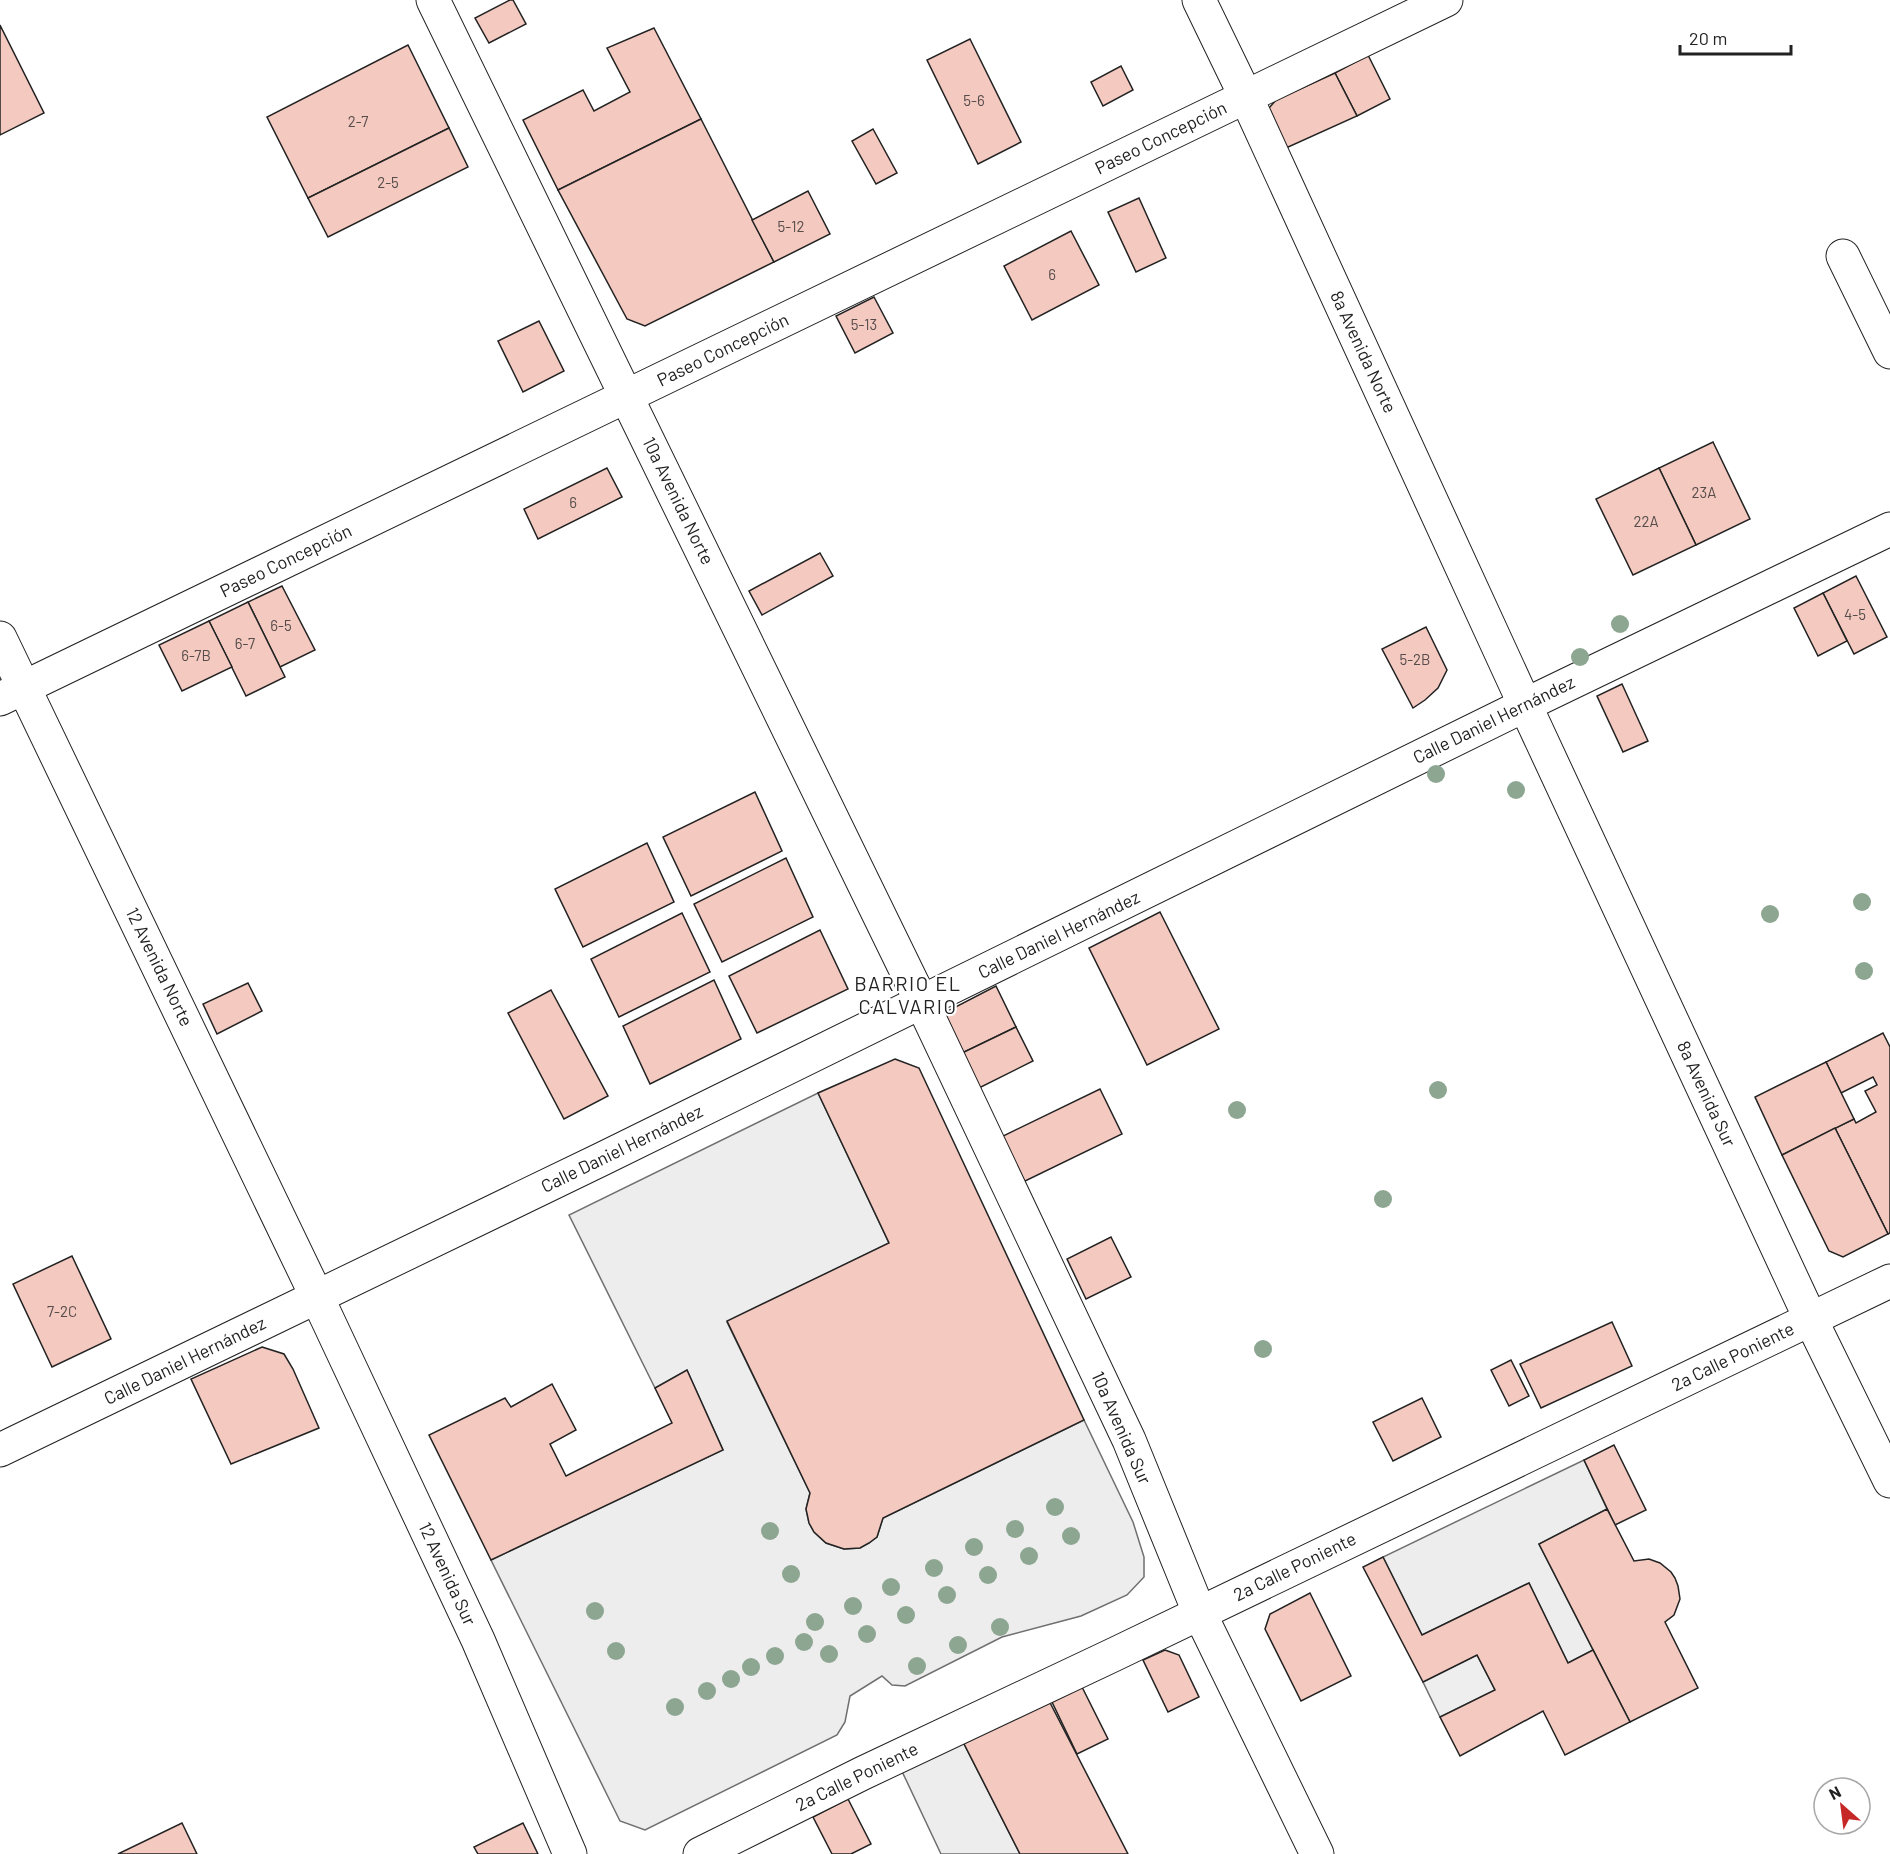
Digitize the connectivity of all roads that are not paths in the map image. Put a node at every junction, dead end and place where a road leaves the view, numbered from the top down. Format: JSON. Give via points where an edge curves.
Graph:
{"nodes":[{"id":1,"x":433,"y":0,"type":"edge"},
{"id":2,"x":1199,"y":0,"type":"edge"},
{"id":3,"x":1446,"y":0,"type":"edge"},
{"id":4,"x":1246,"y":97,"type":"junction"},
{"id":5,"x":1844,"y":256,"type":"dead end"},
{"id":6,"x":1890,"y":352,"type":"edge"},
{"id":7,"x":627,"y":396,"type":"junction"},
{"id":8,"x":1890,"y":529,"type":"edge"},
{"id":9,"x":0,"y":638,"type":"edge"},
{"id":10,"x":12,"y":693,"type":"edge"},
{"id":11,"x":1525,"y":705,"type":"junction"},
{"id":12,"x":922,"y":1003,"type":"junction"},
{"id":13,"x":1890,"y":1281,"type":"edge"},
{"id":14,"x":317,"y":1297,"type":"junction"},
{"id":15,"x":1811,"y":1320,"type":"junction"},
{"id":16,"x":0,"y":1450,"type":"edge"},
{"id":17,"x":1890,"y":1481,"type":"edge"},
{"id":18,"x":1200,"y":1612,"type":"junction"},
{"id":19,"x":570,"y":1854,"type":"edge"},
{"id":20,"x":700,"y":1854,"type":"edge"},
{"id":21,"x":1317,"y":1854,"type":"edge"}],
"edges":[{"from":1,"to":7,"type":"street","name":"10a Avenida Norte"},
{"from":2,"to":4,"type":"street","name":"8a Avenida Norte"},
{"from":3,"to":4,"type":"street","name":"Paseo Concepción"},
{"from":4,"to":7,"type":"street","name":"Paseo Concepción"},
{"from":4,"to":11,"type":"street","name":"8a Avenida Norte"},
{"from":5,"to":6,"type":"street"},
{"from":7,"to":10,"type":"street","name":"Paseo Concepción"},
{"from":7,"to":12,"type":"street","name":"10a Avenida Norte"},
{"from":8,"to":11,"type":"street","name":"Calle Daniel Hernández"},
{"from":9,"to":10,"type":"street","name":"12 Avenida Norte"},
{"from":10,"to":14,"type":"street","name":"12 Avenida Norte"},
{"from":11,"to":12,"type":"street","name":"Calle Daniel Hernández"},
{"from":11,"to":15,"type":"street","name":"8a Avenida Sur"},
{"from":12,"to":14,"type":"street","name":"Calle Daniel Hernández"},
{"from":12,"to":18,"type":"street","name":"10a Avenida Sur","via":[[1129,1440]]},
{"from":13,"to":15,"type":"street","name":"2a Calle Poniente"},
{"from":14,"to":16,"type":"street","name":"Calle Daniel Hernández"},
{"from":14,"to":19,"type":"street","name":"12 Avenida Sur","via":[[478,1640]]},
{"from":15,"to":17,"type":"street","name":"8a Avenida Sur"},
{"from":15,"to":18,"type":"street","name":"2a Calle Poniente"},
{"from":18,"to":20,"type":"street","name":"2a Calle Poniente"},
{"from":18,"to":21,"type":"street","name":"10a Avenida Sur"}]}
